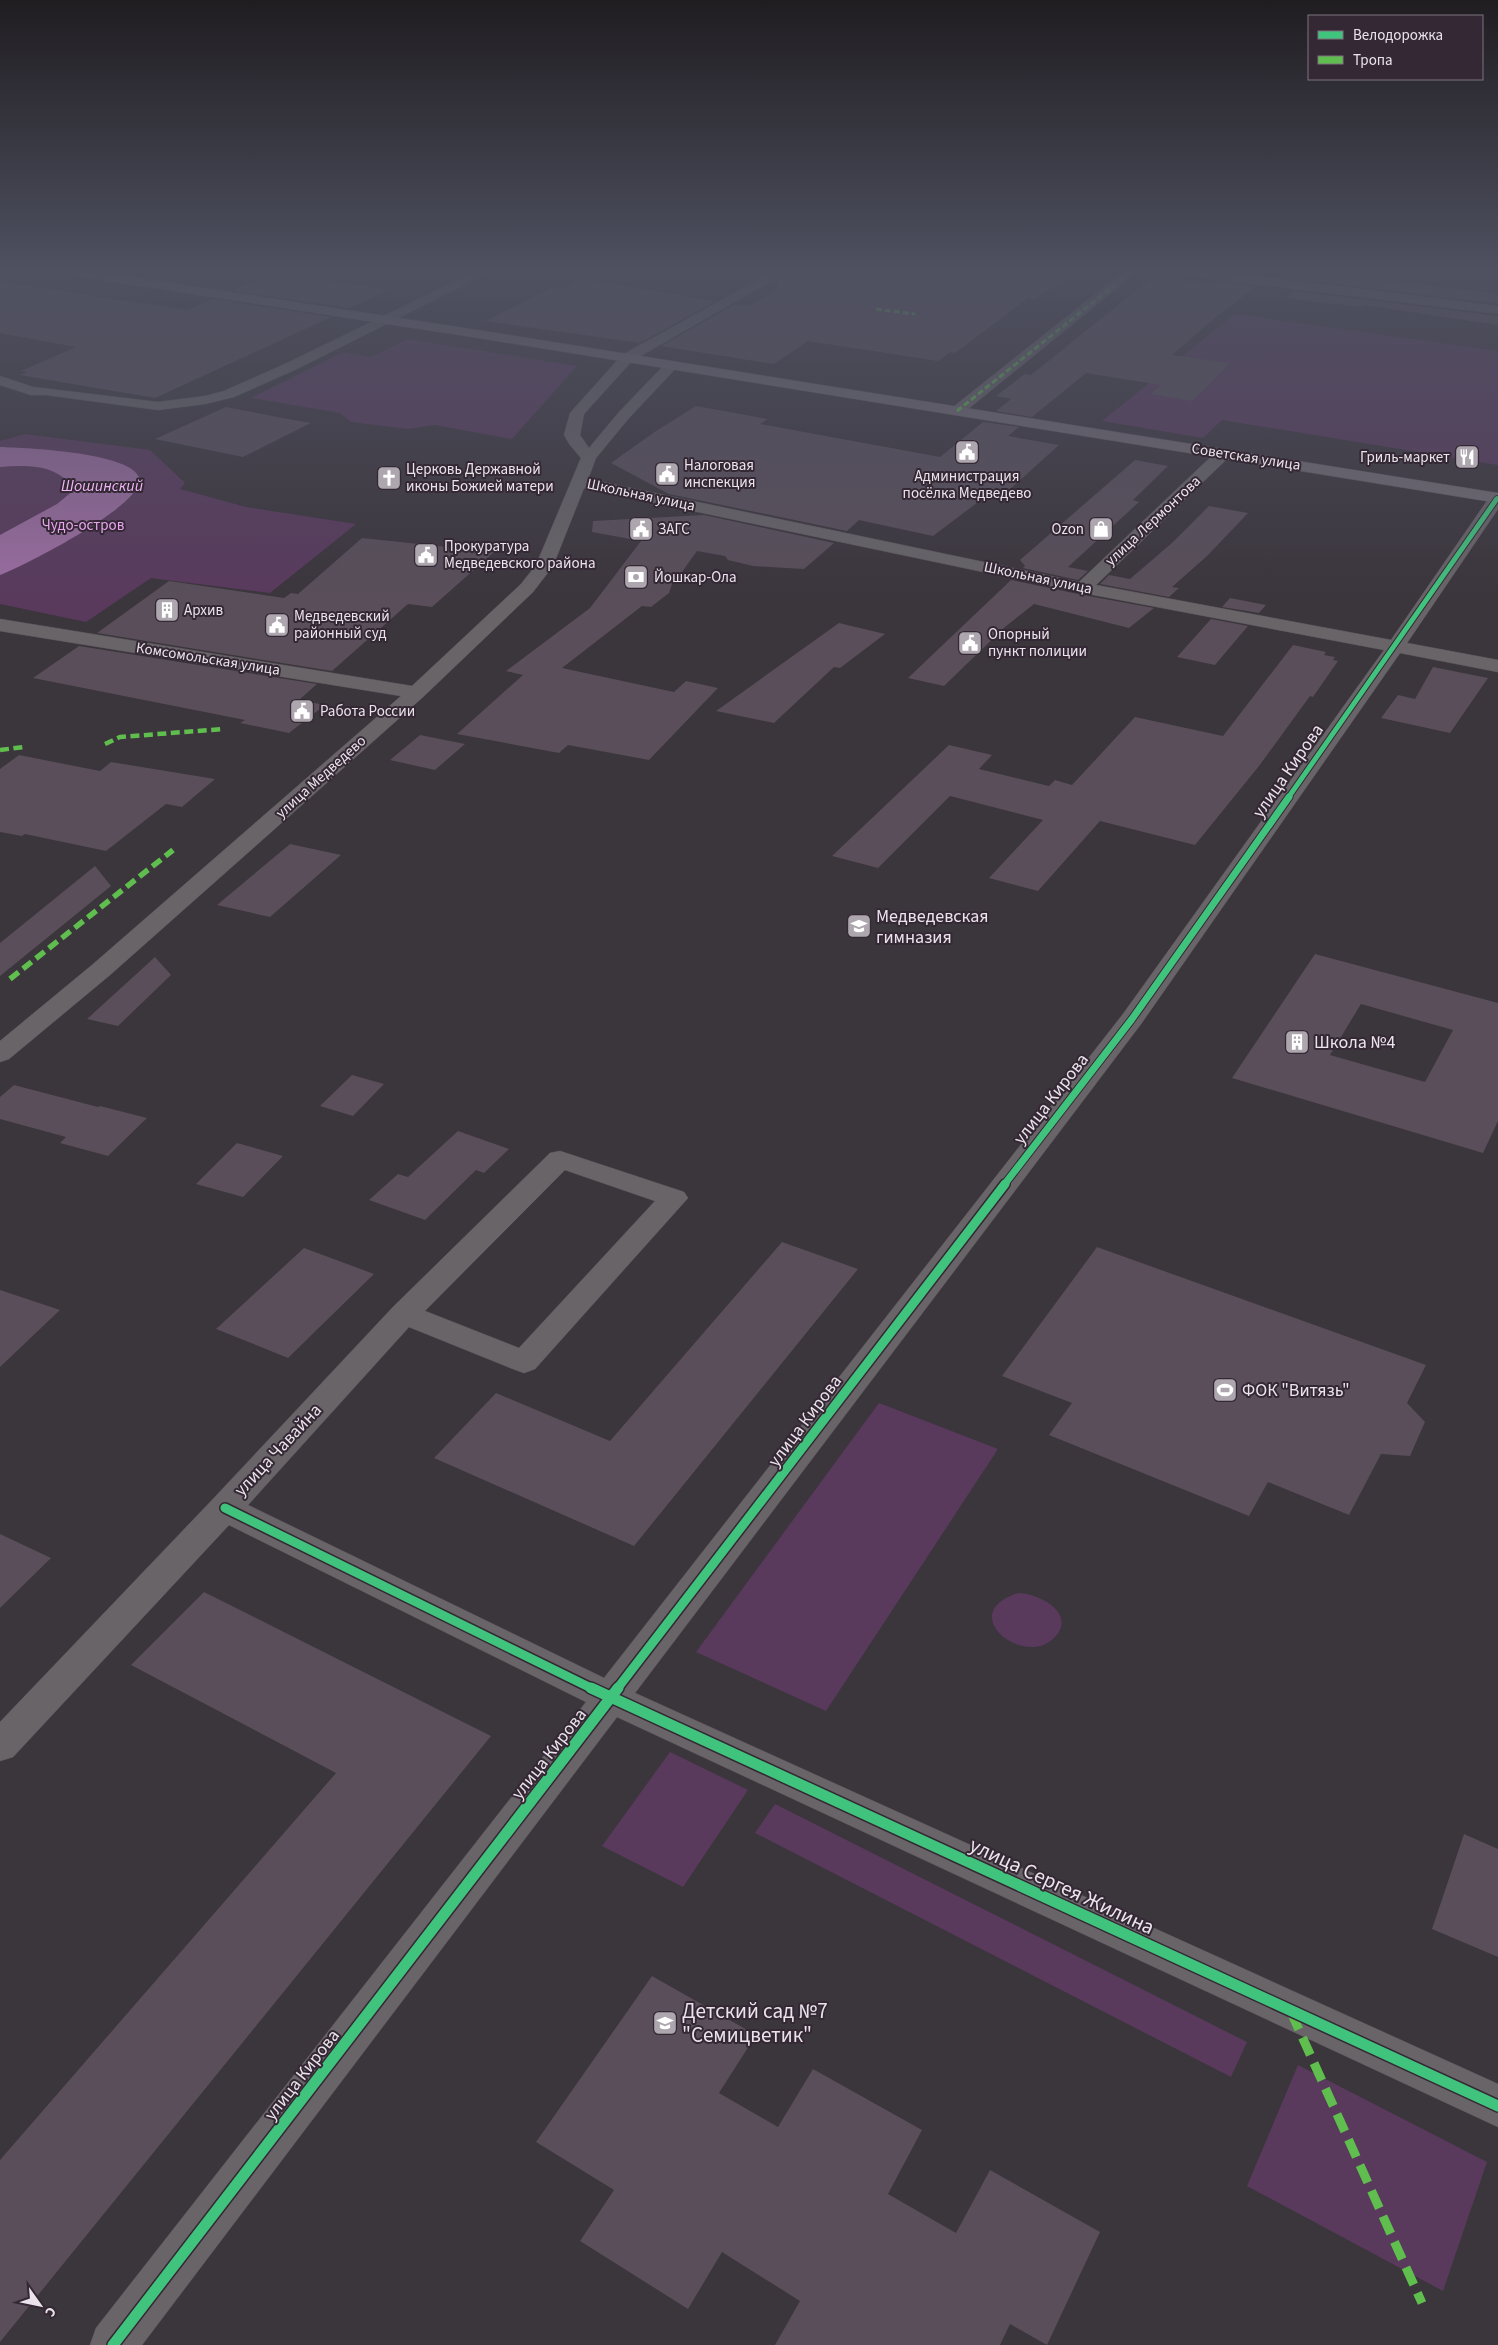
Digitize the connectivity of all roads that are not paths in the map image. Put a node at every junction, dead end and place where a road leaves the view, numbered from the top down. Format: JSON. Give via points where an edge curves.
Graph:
{"nodes":[{"id":1,"x":4,"y":381,"type":"edge"},
{"id":2,"x":258,"y":381,"type":"edge"},
{"id":3,"x":606,"y":381,"type":"edge"},
{"id":4,"x":656,"y":381,"type":"edge"},
{"id":5,"x":774,"y":381,"type":"edge"},
{"id":6,"x":994,"y":381,"type":"edge"},
{"id":7,"x":31,"y":391,"type":"junction"},
{"id":8,"x":6,"y":398,"type":"dead end"},
{"id":9,"x":957,"y":411,"type":"junction"},
{"id":10,"x":577,"y":413,"type":"junction"},
{"id":11,"x":624,"y":415,"type":"junction"},
{"id":12,"x":1224,"y":454,"type":"junction"},
{"id":13,"x":589,"y":457,"type":"junction"},
{"id":14,"x":579,"y":482,"type":"junction"},
{"id":15,"x":1498,"y":498,"type":"edge"},
{"id":16,"x":1083,"y":588,"type":"junction"},
{"id":17,"x":0,"y":625,"type":"edge"},
{"id":18,"x":1396,"y":646,"type":"junction"},
{"id":19,"x":1498,"y":666,"type":"edge"},
{"id":20,"x":416,"y":693,"type":"junction"},
{"id":21,"x":0,"y":1054,"type":"edge"},
{"id":22,"x":404,"y":1314,"type":"junction"},
{"id":23,"x":225,"y":1508,"type":"junction"},
{"id":24,"x":611,"y":1698,"type":"junction"},
{"id":25,"x":0,"y":1746,"type":"edge"},
{"id":26,"x":1498,"y":2106,"type":"edge"},
{"id":27,"x":113,"y":2345,"type":"edge"}],
"edges":[{"from":1,"to":7,"type":"street"},
{"from":2,"to":7,"type":"street","via":[[204,400],[158,406],[46,390]]},
{"from":3,"to":10,"type":"street"},
{"from":4,"to":11,"type":"street","name":"улица Медведево"},
{"from":5,"to":9,"type":"main road","name":"Советская улица"},
{"from":6,"to":9,"type":"street"},
{"from":7,"to":8,"type":"street"},
{"from":9,"to":12,"type":"main road","name":"Советская улица"},
{"from":10,"to":11,"type":"street","via":[[596,420]]},
{"from":10,"to":13,"type":"street","via":[[572,435]]},
{"from":11,"to":13,"type":"street","name":"улица Медведево"},
{"from":12,"to":15,"type":"main road","name":"Советская улица"},
{"from":12,"to":16,"type":"street","name":"улица Лермонтова"},
{"from":13,"to":14,"type":"street","name":"улица Медведево"},
{"from":14,"to":16,"type":"street","name":"Школьная улица"},
{"from":14,"to":20,"type":"street","name":"улица Медведево","via":[[544,566]]},
{"from":15,"to":18,"type":"street","name":"улица Кирова"},
{"from":16,"to":18,"type":"street","name":"Школьная улица"},
{"from":17,"to":20,"type":"street","name":"Комсомольская улица"},
{"from":18,"to":19,"type":"street","name":"Школьная улица"},
{"from":18,"to":24,"type":"street","name":"улица Кирова","via":[[1132,1019]]},
{"from":20,"to":21,"type":"street","name":"улица Медведево"},
{"from":22,"to":22,"type":"street","name":"улица Чавайна","via":[[560,1159],[674,1198],[524,1362]]},
{"from":22,"to":23,"type":"street","name":"улица Чавайна"},
{"from":23,"to":24,"type":"street","name":"улица Сергея Жилина"},
{"from":23,"to":25,"type":"street","name":"улица Чавайна"},
{"from":24,"to":26,"type":"street","name":"улица Сергея Жилина"},
{"from":24,"to":27,"type":"street","name":"улица Кирова"}]}
